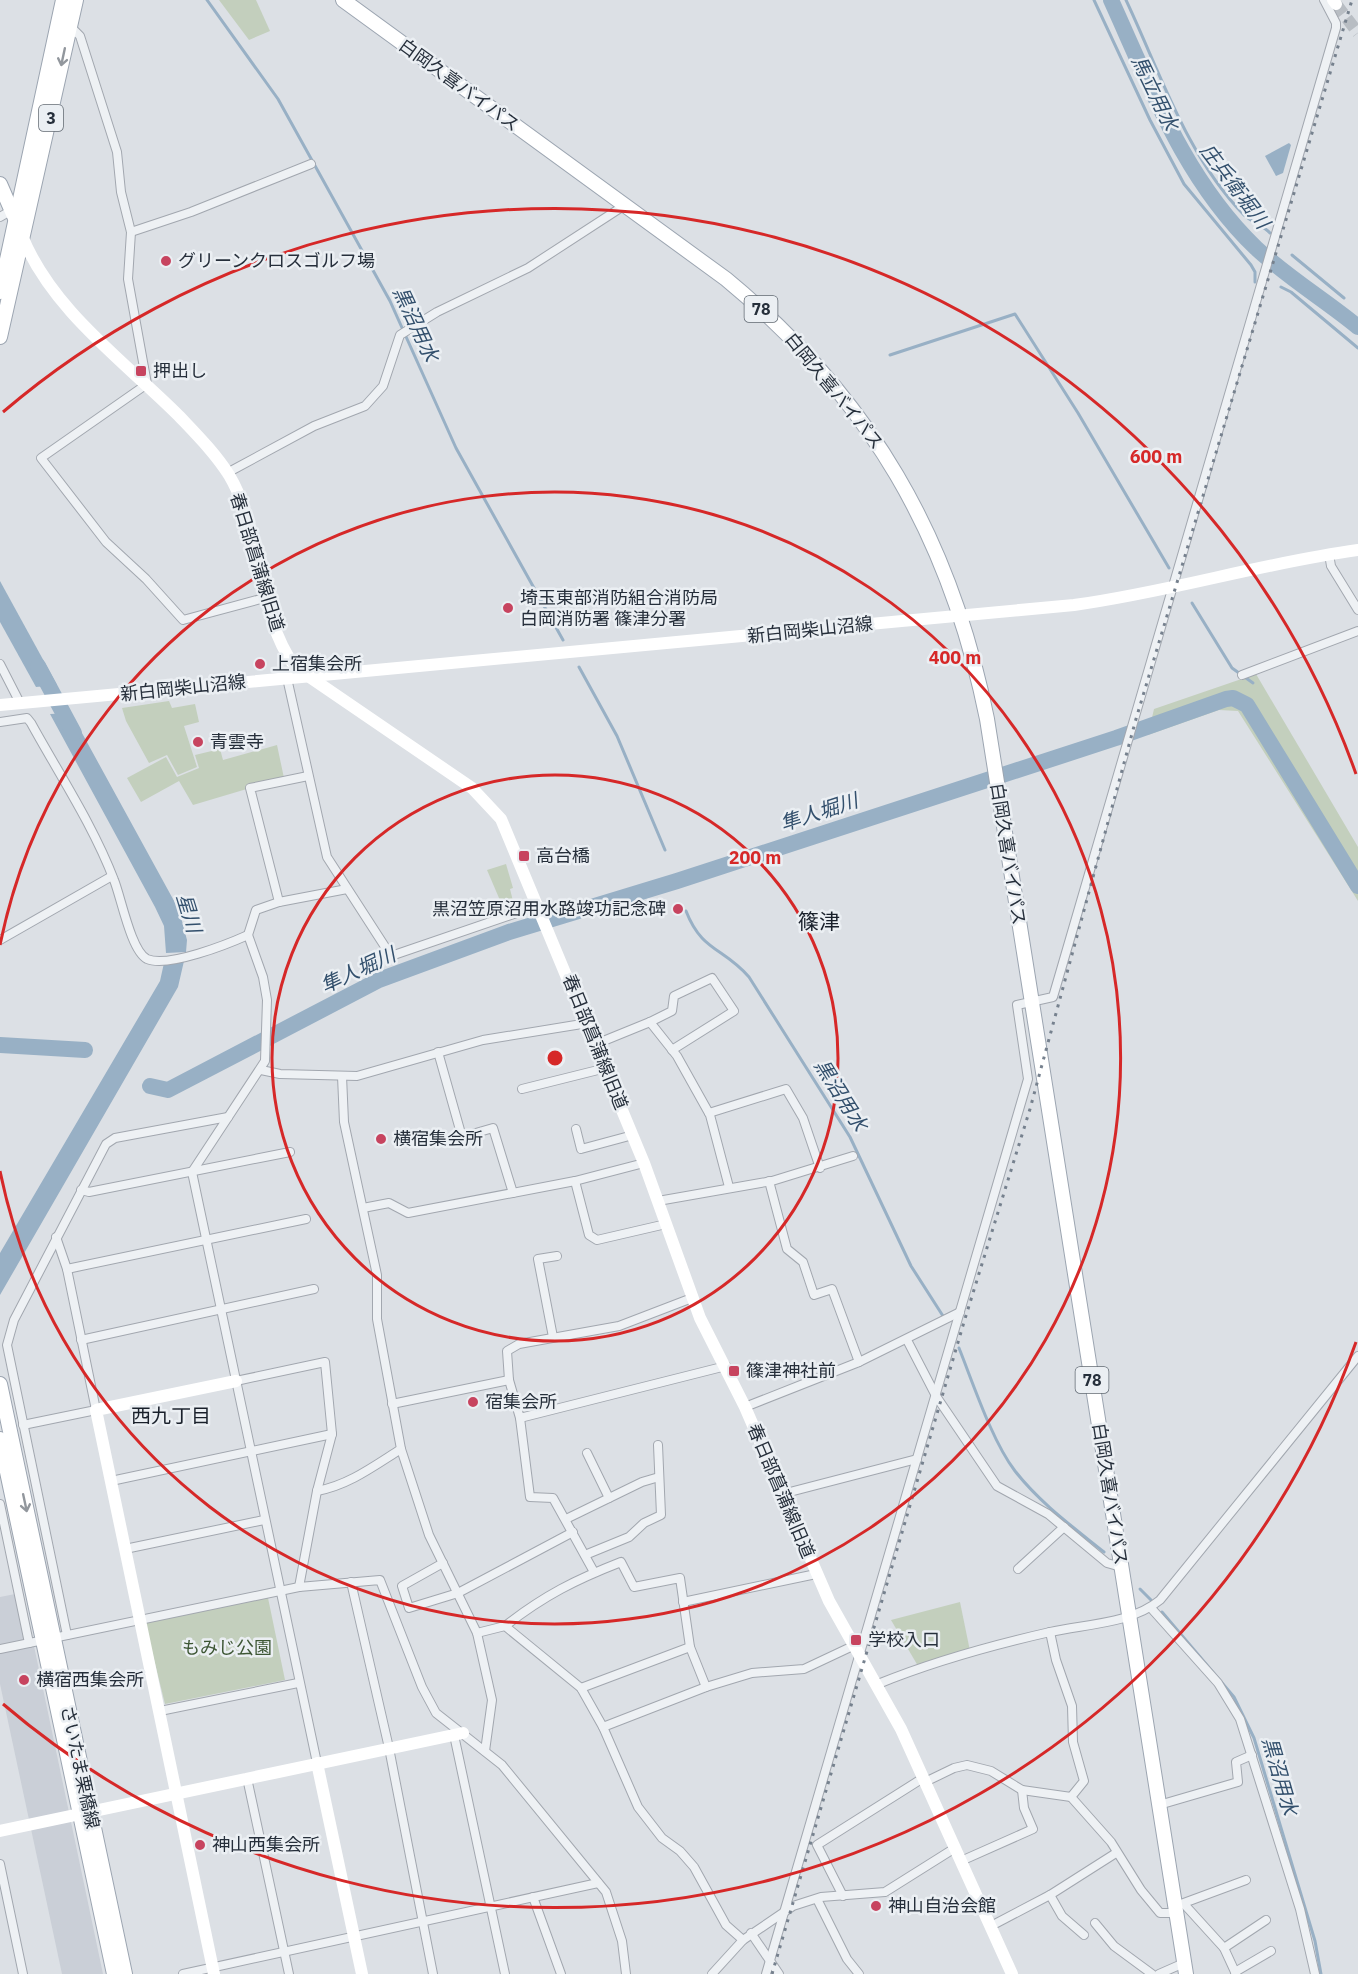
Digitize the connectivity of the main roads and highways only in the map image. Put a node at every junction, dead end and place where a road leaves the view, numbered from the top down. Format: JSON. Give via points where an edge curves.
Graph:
{"nodes":[{"id":1,"x":63,"y":0,"type":"edge"},
{"id":2,"x":76,"y":0,"type":"edge"},
{"id":3,"x":343,"y":0,"type":"edge"},
{"id":4,"x":0,"y":184,"type":"edge"},
{"id":5,"x":9,"y":216,"type":"edge"},
{"id":6,"x":22,"y":236,"type":"junction"},
{"id":7,"x":0,"y":292,"type":"edge"},
{"id":8,"x":0,"y":337,"type":"edge"},
{"id":9,"x":0,"y":1384,"type":"edge"},
{"id":10,"x":0,"y":1438,"type":"edge"},
{"id":11,"x":48,"y":1639,"type":"junction"},
{"id":12,"x":84,"y":1812,"type":"junction"},
{"id":13,"x":1185,"y":1969,"type":"edge"},
{"id":14,"x":114,"y":1974,"type":"edge"},
{"id":15,"x":125,"y":1974,"type":"edge"}],
"edges":[{"from":1,"to":5,"type":"main road","number":"3"},
{"from":2,"to":6,"type":"main road","number":"3","one_way":true},
{"from":3,"to":13,"type":"main road","name":"白岡久喜バイパス","number":"78","via":[[756,304],[836,388],[871,433],[932,540],[962,615],[981,691]]},
{"from":4,"to":5,"type":"main road"},
{"from":5,"to":6,"type":"main road"},
{"from":5,"to":7,"type":"main road","number":"3"},
{"from":6,"to":8,"type":"main road","number":"3"},
{"from":9,"to":11,"type":"main road","name":"さいたま栗橋線","one_way":true},
{"from":10,"to":11,"type":"main road","name":"さいたま栗橋線"},
{"from":11,"to":12,"type":"main road","name":"さいたま栗橋線"},
{"from":12,"to":14,"type":"main road","name":"さいたま栗橋線"},
{"from":12,"to":15,"type":"main road","name":"さいたま栗橋線"}]}
